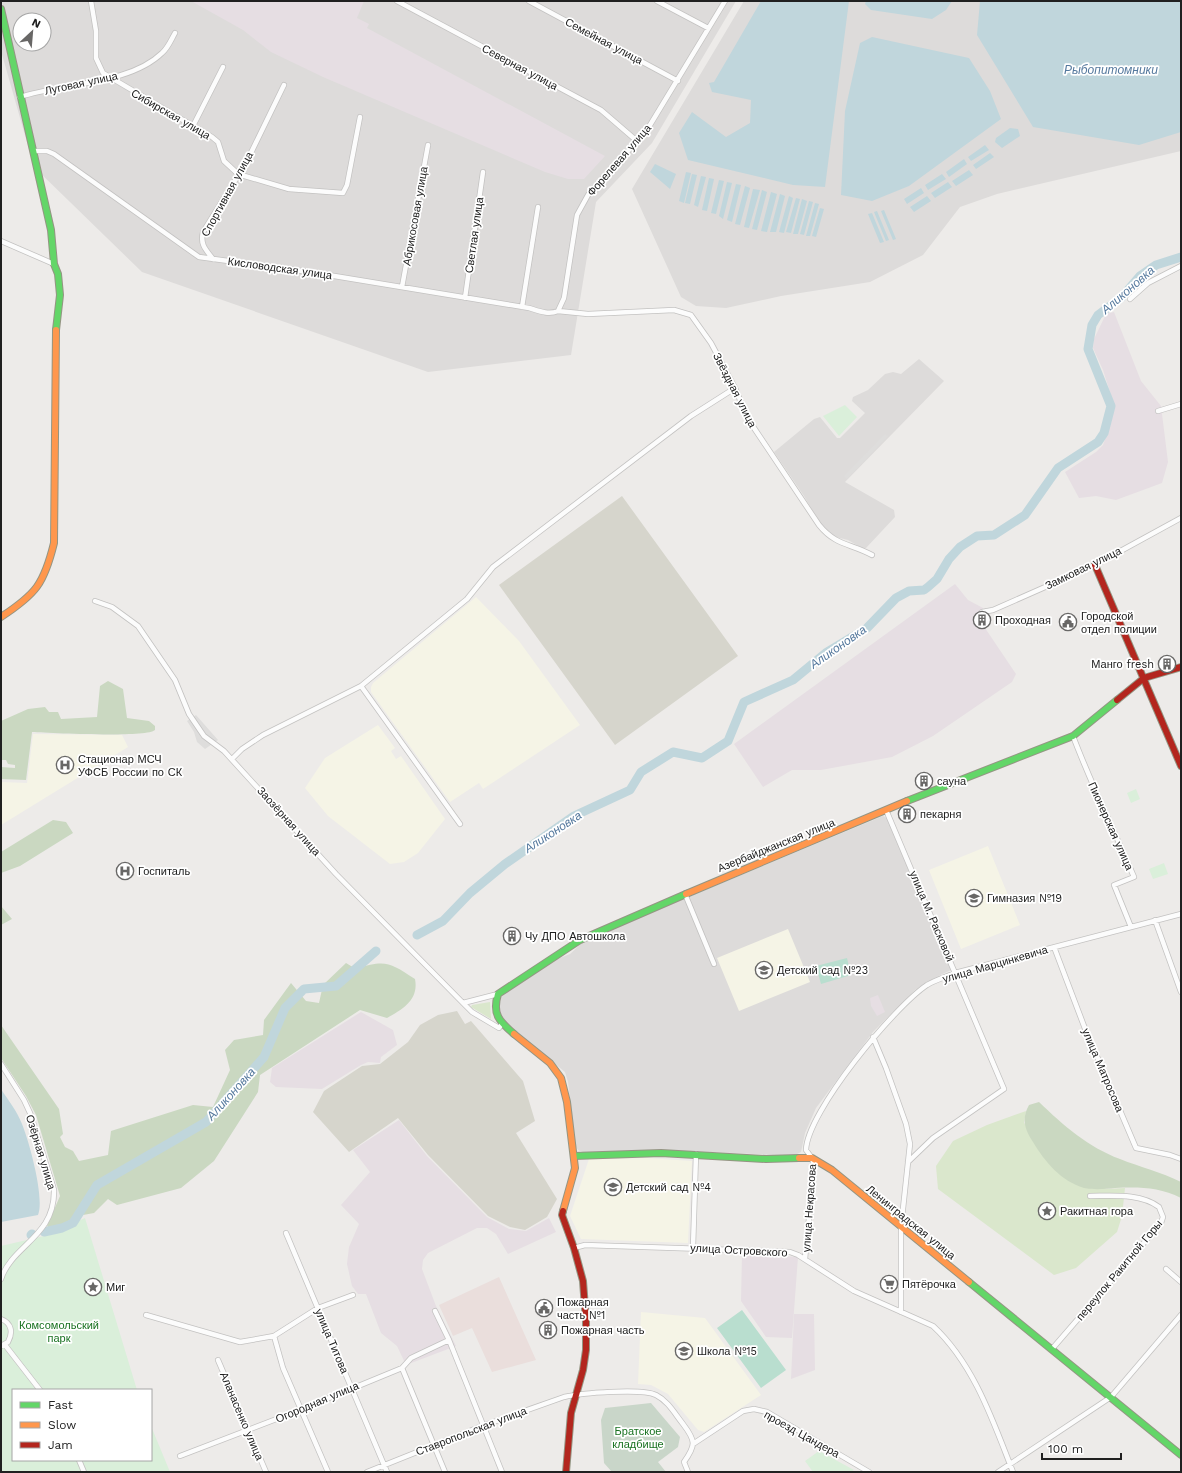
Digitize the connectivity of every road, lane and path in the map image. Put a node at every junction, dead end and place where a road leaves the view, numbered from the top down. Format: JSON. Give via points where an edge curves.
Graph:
{"nodes":[{"id":1,"x":91,"y":1,"type":"edge"},
{"id":2,"x":397,"y":1,"type":"edge"},
{"id":3,"x":529,"y":1,"type":"edge"},
{"id":4,"x":658,"y":1,"type":"edge"},
{"id":5,"x":725,"y":1,"type":"edge"},
{"id":6,"x":1,"y":9,"type":"edge"},
{"id":7,"x":708,"y":28,"type":"junction"},
{"id":8,"x":175,"y":33,"type":"dead end"},
{"id":9,"x":224,"y":67,"type":"dead end"},
{"id":10,"x":110,"y":78,"type":"junction"},
{"id":11,"x":678,"y":81,"type":"junction"},
{"id":12,"x":284,"y":85,"type":"dead end"},
{"id":13,"x":20,"y":97,"type":"junction"},
{"id":14,"x":360,"y":118,"type":"dead end"},
{"id":15,"x":194,"y":126,"type":"junction"},
{"id":16,"x":637,"y":141,"type":"junction"},
{"id":17,"x":428,"y":145,"type":"dead end"},
{"id":18,"x":33,"y":151,"type":"junction"},
{"id":19,"x":483,"y":172,"type":"dead end"},
{"id":20,"x":238,"y":174,"type":"junction"},
{"id":21,"x":538,"y":207,"type":"dead end"},
{"id":22,"x":1,"y":240,"type":"edge"},
{"id":23,"x":213,"y":259,"type":"junction"},
{"id":24,"x":54,"y":264,"type":"junction"},
{"id":25,"x":1181,"y":266,"type":"edge"},
{"id":26,"x":402,"y":286,"type":"junction"},
{"id":27,"x":465,"y":298,"type":"junction"},
{"id":28,"x":1130,"y":299,"type":"dead end"},
{"id":29,"x":522,"y":307,"type":"junction"},
{"id":30,"x":558,"y":311,"type":"junction"},
{"id":31,"x":735,"y":388,"type":"junction"},
{"id":32,"x":1181,"y":404,"type":"edge"},
{"id":33,"x":1158,"y":411,"type":"dead end"},
{"id":34,"x":1181,"y":518,"type":"edge"},
{"id":35,"x":872,"y":555,"type":"dead end"},
{"id":36,"x":1095,"y":565,"type":"junction"},
{"id":37,"x":95,"y":601,"type":"dead end"},
{"id":38,"x":982,"y":612,"type":"dead end"},
{"id":39,"x":1,"y":617,"type":"edge"},
{"id":40,"x":1181,"y":668,"type":"edge"},
{"id":41,"x":1144,"y":678,"type":"junction"},
{"id":42,"x":361,"y":686,"type":"junction"},
{"id":43,"x":1072,"y":736,"type":"junction"},
{"id":44,"x":232,"y":759,"type":"junction"},
{"id":45,"x":1181,"y":766,"type":"edge"},
{"id":46,"x":886,"y":810,"type":"junction"},
{"id":47,"x":460,"y":824,"type":"dead end"},
{"id":48,"x":685,"y":894,"type":"junction"},
{"id":49,"x":1181,"y":914,"type":"edge"},
{"id":50,"x":1155,"y":920,"type":"junction"},
{"id":51,"x":1131,"y":927,"type":"junction"},
{"id":52,"x":1054,"y":947,"type":"junction"},
{"id":53,"x":714,"y":964,"type":"dead end"},
{"id":54,"x":955,"y":974,"type":"junction"},
{"id":55,"x":1181,"y":992,"type":"edge"},
{"id":56,"x":498,"y":994,"type":"junction"},
{"id":57,"x":463,"y":1004,"type":"junction"},
{"id":58,"x":502,"y":1024,"type":"junction"},
{"id":59,"x":873,"y":1037,"type":"junction"},
{"id":60,"x":1,"y":1064,"type":"edge"},
{"id":61,"x":696,"y":1154,"type":"junction"},
{"id":62,"x":574,"y":1156,"type":"junction"},
{"id":63,"x":812,"y":1158,"type":"junction"},
{"id":64,"x":1181,"y":1159,"type":"edge"},
{"id":65,"x":908,"y":1162,"type":"junction"},
{"id":66,"x":1090,"y":1196,"type":"dead end"},
{"id":67,"x":901,"y":1227,"type":"junction"},
{"id":68,"x":286,"y":1233,"type":"dead end"},
{"id":69,"x":693,"y":1247,"type":"junction"},
{"id":70,"x":574,"y":1248,"type":"junction"},
{"id":71,"x":805,"y":1258,"type":"junction"},
{"id":72,"x":1166,"y":1269,"type":"dead end"},
{"id":73,"x":1,"y":1279,"type":"edge"},
{"id":74,"x":1181,"y":1282,"type":"edge"},
{"id":75,"x":353,"y":1295,"type":"dead end"},
{"id":76,"x":318,"y":1308,"type":"junction"},
{"id":77,"x":435,"y":1311,"type":"dead end"},
{"id":78,"x":901,"y":1312,"type":"junction"},
{"id":79,"x":146,"y":1315,"type":"dead end"},
{"id":80,"x":1181,"y":1315,"type":"edge"},
{"id":81,"x":1,"y":1319,"type":"edge"},
{"id":82,"x":274,"y":1336,"type":"junction"},
{"id":83,"x":449,"y":1340,"type":"junction"},
{"id":84,"x":3,"y":1346,"type":"edge"},
{"id":85,"x":1052,"y":1349,"type":"junction"},
{"id":86,"x":218,"y":1360,"type":"dead end"},
{"id":87,"x":402,"y":1368,"type":"junction"},
{"id":88,"x":352,"y":1387,"type":"junction"},
{"id":89,"x":39,"y":1389,"type":"edge"},
{"id":90,"x":576,"y":1394,"type":"junction"},
{"id":91,"x":1111,"y":1397,"type":"junction"},
{"id":92,"x":300,"y":1410,"type":"junction"},
{"id":93,"x":482,"y":1426,"type":"junction"},
{"id":94,"x":249,"y":1430,"type":"junction"},
{"id":95,"x":694,"y":1444,"type":"junction"},
{"id":96,"x":433,"y":1445,"type":"junction"},
{"id":97,"x":1181,"y":1455,"type":"edge"},
{"id":98,"x":180,"y":1456,"type":"dead end"},
{"id":99,"x":79,"y":1461,"type":"edge"},
{"id":100,"x":384,"y":1464,"type":"junction"},
{"id":101,"x":1009,"y":1464,"type":"junction"},
{"id":102,"x":84,"y":1472,"type":"edge"},
{"id":103,"x":266,"y":1472,"type":"edge"},
{"id":104,"x":328,"y":1472,"type":"edge"},
{"id":105,"x":367,"y":1472,"type":"edge"},
{"id":106,"x":387,"y":1472,"type":"edge"},
{"id":107,"x":445,"y":1472,"type":"edge"},
{"id":108,"x":502,"y":1472,"type":"edge"},
{"id":109,"x":566,"y":1472,"type":"edge"},
{"id":110,"x":688,"y":1472,"type":"edge"},
{"id":111,"x":870,"y":1472,"type":"edge"},
{"id":112,"x":998,"y":1472,"type":"edge"},
{"id":113,"x":1013,"y":1472,"type":"edge"}],
"edges":[{"from":1,"to":10,"type":"street","name":"Сибирская улица","via":[[96,30],[96,58],[98,66]]},
{"from":2,"to":16,"type":"street","name":"Северная улица","via":[[601,110]]},
{"from":3,"to":11,"type":"street","name":"Семейная улица"},
{"from":4,"to":7,"type":"street"},
{"from":5,"to":7,"type":"street","name":"Форелевая улица"},
{"from":6,"to":13,"type":"street"},
{"from":7,"to":11,"type":"street","name":"Форелевая улица"},
{"from":8,"to":10,"type":"street","name":"Луговая улица","via":[[157,57]]},
{"from":9,"to":15,"type":"street"},
{"from":10,"to":13,"type":"street","name":"Луговая улица"},
{"from":10,"to":15,"type":"street","name":"Сибирская улица"},
{"from":11,"to":16,"type":"street","name":"Форелевая улица","via":[[647,130]]},
{"from":12,"to":20,"type":"street","name":"Спортивная улица","via":[[247,161]]},
{"from":13,"to":18,"type":"street"},
{"from":14,"to":20,"type":"street","name":"Сибирская улица","via":[[343,193],[289,189]]},
{"from":15,"to":20,"type":"street","name":"Сибирская улица","via":[[218,142],[224,161]]},
{"from":16,"to":30,"type":"street","name":"Форелевая улица","via":[[588,195],[578,215],[564,298]]},
{"from":17,"to":26,"type":"street","name":"Абрикосовая улица"},
{"from":18,"to":23,"type":"street","name":"Кисловодская улица","via":[[54,154],[191,252],[199,257]]},
{"from":18,"to":24,"type":"street","via":[[51,230]]},
{"from":19,"to":27,"type":"street","name":"Светлая улица"},
{"from":20,"to":23,"type":"street","name":"Спортивная улица","via":[[202,236],[204,248]]},
{"from":21,"to":29,"type":"street"},
{"from":22,"to":24,"type":"street"},
{"from":23,"to":26,"type":"street","name":"Кисловодская улица"},
{"from":24,"to":39,"type":"street","via":[[58,274],[60,295],[56,334],[54,543],[46,570],[31,597]]},
{"from":25,"to":28,"type":"street","via":[[1148,283]]},
{"from":26,"to":27,"type":"street","name":"Кисловодская улица"},
{"from":27,"to":29,"type":"street","name":"Кисловодская улица"},
{"from":29,"to":30,"type":"street","name":"Кисловодская улица","via":[[552,314]]},
{"from":30,"to":31,"type":"street","name":"Звёздная улица","via":[[588,314],[674,310],[692,315],[704,331]]},
{"from":31,"to":35,"type":"street","name":"Звёздная улица","via":[[748,419],[827,535]]},
{"from":31,"to":42,"type":"street","via":[[691,416],[493,567],[467,598]]},
{"from":32,"to":33,"type":"street"},
{"from":34,"to":36,"type":"street","name":"Замковая улица"},
{"from":36,"to":38,"type":"street","name":"Замковая улица"},
{"from":36,"to":41,"type":"street"},
{"from":37,"to":44,"type":"street","name":"Заозёрная улица","via":[[112,607],[138,626],[175,680],[189,714],[204,736]]},
{"from":40,"to":41,"type":"street"},
{"from":41,"to":43,"type":"street","name":"Азербайджанская улица"},
{"from":41,"to":45,"type":"street"},
{"from":42,"to":44,"type":"street","via":[[263,735]]},
{"from":42,"to":47,"type":"street"},
{"from":43,"to":46,"type":"street","name":"Азербайджанская улица"},
{"from":43,"to":51,"type":"street","name":"Пионерская улица","via":[[1097,798],[1134,877],[1114,885]]},
{"from":44,"to":57,"type":"street","name":"Заозёрная улица","via":[[336,874]]},
{"from":46,"to":48,"type":"street","name":"Азербайджанская улица"},
{"from":46,"to":54,"type":"street","name":"улица М. Расковой"},
{"from":48,"to":53,"type":"street"},
{"from":48,"to":56,"type":"street","name":"Азербайджанская улица","via":[[580,940]]},
{"from":49,"to":50,"type":"street","name":"улица Марцинкевича"},
{"from":50,"to":51,"type":"street","name":"улица Марцинкевича"},
{"from":50,"to":55,"type":"street"},
{"from":51,"to":52,"type":"street","name":"улица Марцинкевича"},
{"from":52,"to":54,"type":"street","name":"улица Марцинкевича"},
{"from":52,"to":64,"type":"street","name":"улица Матросова","via":[[1084,1026],[1136,1148]]},
{"from":54,"to":59,"type":"street","name":"улица Марцинкевича","via":[[927,985]]},
{"from":54,"to":65,"type":"street","name":"улица М. Расковой","via":[[1004,1089],[934,1138]]},
{"from":56,"to":57,"type":"street"},
{"from":56,"to":58,"type":"street","via":[[496,1013]]},
{"from":57,"to":58,"type":"street","name":"Заозёрная улица","via":[[499,1028]]},
{"from":58,"to":62,"type":"street","via":[[539,1053],[560,1075],[567,1102]]},
{"from":59,"to":63,"type":"street","name":"улица Марцинкевича","via":[[817,1117],[806,1145],[806,1150]]},
{"from":59,"to":65,"type":"street","via":[[906,1124],[910,1144]]},
{"from":60,"to":73,"type":"street","name":"Озёрная улица","via":[[30,1113],[54,1190],[54,1200],[41,1230],[9,1265]]},
{"from":61,"to":62,"type":"street"},
{"from":61,"to":63,"type":"street","via":[[766,1159]]},
{"from":61,"to":69,"type":"street"},
{"from":62,"to":70,"type":"street","via":[[573,1178],[562,1215]]},
{"from":63,"to":67,"type":"street","name":"Ленинградская улица","via":[[832,1170]]},
{"from":63,"to":71,"type":"street","name":"улица Некрасова","via":[[814,1167]]},
{"from":65,"to":67,"type":"street"},
{"from":66,"to":85,"type":"street","name":"переулок Ракитной Горы","via":[[1124,1196],[1148,1202],[1159,1207],[1163,1217],[1161,1223]]},
{"from":67,"to":78,"type":"street"},
{"from":67,"to":85,"type":"street","name":"Ленинградская улица"},
{"from":68,"to":76,"type":"street","name":"улица Титова"},
{"from":69,"to":70,"type":"street","name":"улица Островского","via":[[585,1244]]},
{"from":69,"to":71,"type":"street","name":"улица Островского","via":[[790,1252]]},
{"from":70,"to":90,"type":"street","via":[[584,1288],[586,1321],[586,1350]]},
{"from":71,"to":78,"type":"street","name":"улица Островского","via":[[854,1291]]},
{"from":72,"to":74,"type":"street"},
{"from":75,"to":76,"type":"street"},
{"from":76,"to":82,"type":"street"},
{"from":76,"to":88,"type":"street","name":"улица Титова"},
{"from":77,"to":83,"type":"street"},
{"from":78,"to":101,"type":"street","name":"улица Островского","via":[[933,1326],[952,1346],[975,1384]]},
{"from":79,"to":82,"type":"street","via":[[240,1342]]},
{"from":80,"to":91,"type":"street"},
{"from":81,"to":84,"type":"street","via":[[11,1330],[11,1337]]},
{"from":82,"to":92,"type":"street"},
{"from":83,"to":87,"type":"street","name":"Огородная улица","via":[[411,1358]]},
{"from":83,"to":93,"type":"street"},
{"from":84,"to":89,"type":"street"},
{"from":85,"to":91,"type":"street","name":"Ленинградская улица"},
{"from":86,"to":94,"type":"street","name":"Аланасенко улица"},
{"from":87,"to":88,"type":"street","name":"Огородная улица"},
{"from":87,"to":96,"type":"street"},
{"from":88,"to":92,"type":"street","name":"Огородная улица"},
{"from":88,"to":100,"type":"street","name":"улица Титова"},
{"from":90,"to":93,"type":"street","name":"Ставропольская улица"},
{"from":90,"to":95,"type":"street","via":[[655,1394],[669,1406],[689,1432]]},
{"from":90,"to":109,"type":"street","via":[[571,1413]]},
{"from":91,"to":97,"type":"street","name":"Ленинградская улица"},
{"from":91,"to":101,"type":"street"},
{"from":92,"to":94,"type":"street","name":"Огородная улица"},
{"from":92,"to":104,"type":"street"},
{"from":93,"to":96,"type":"street","name":"Ставропольская улица"},
{"from":93,"to":108,"type":"street"},
{"from":94,"to":98,"type":"street","name":"Огородная улица"},
{"from":94,"to":103,"type":"street","name":"Аланасенко улица"},
{"from":95,"to":110,"type":"street","name":"проезд Цандера","via":[[684,1462]]},
{"from":95,"to":111,"type":"street","name":"проезд Цандера","via":[[743,1411],[754,1409],[767,1412]]},
{"from":96,"to":100,"type":"street","name":"Ставропольская улица"},
{"from":96,"to":107,"type":"street"},
{"from":99,"to":102,"type":"street"},
{"from":100,"to":105,"type":"street","name":"Ставропольская улица"},
{"from":100,"to":106,"type":"street","name":"улица Титова"},
{"from":101,"to":112,"type":"street"},
{"from":101,"to":113,"type":"street","name":"улица Островского"}]}
